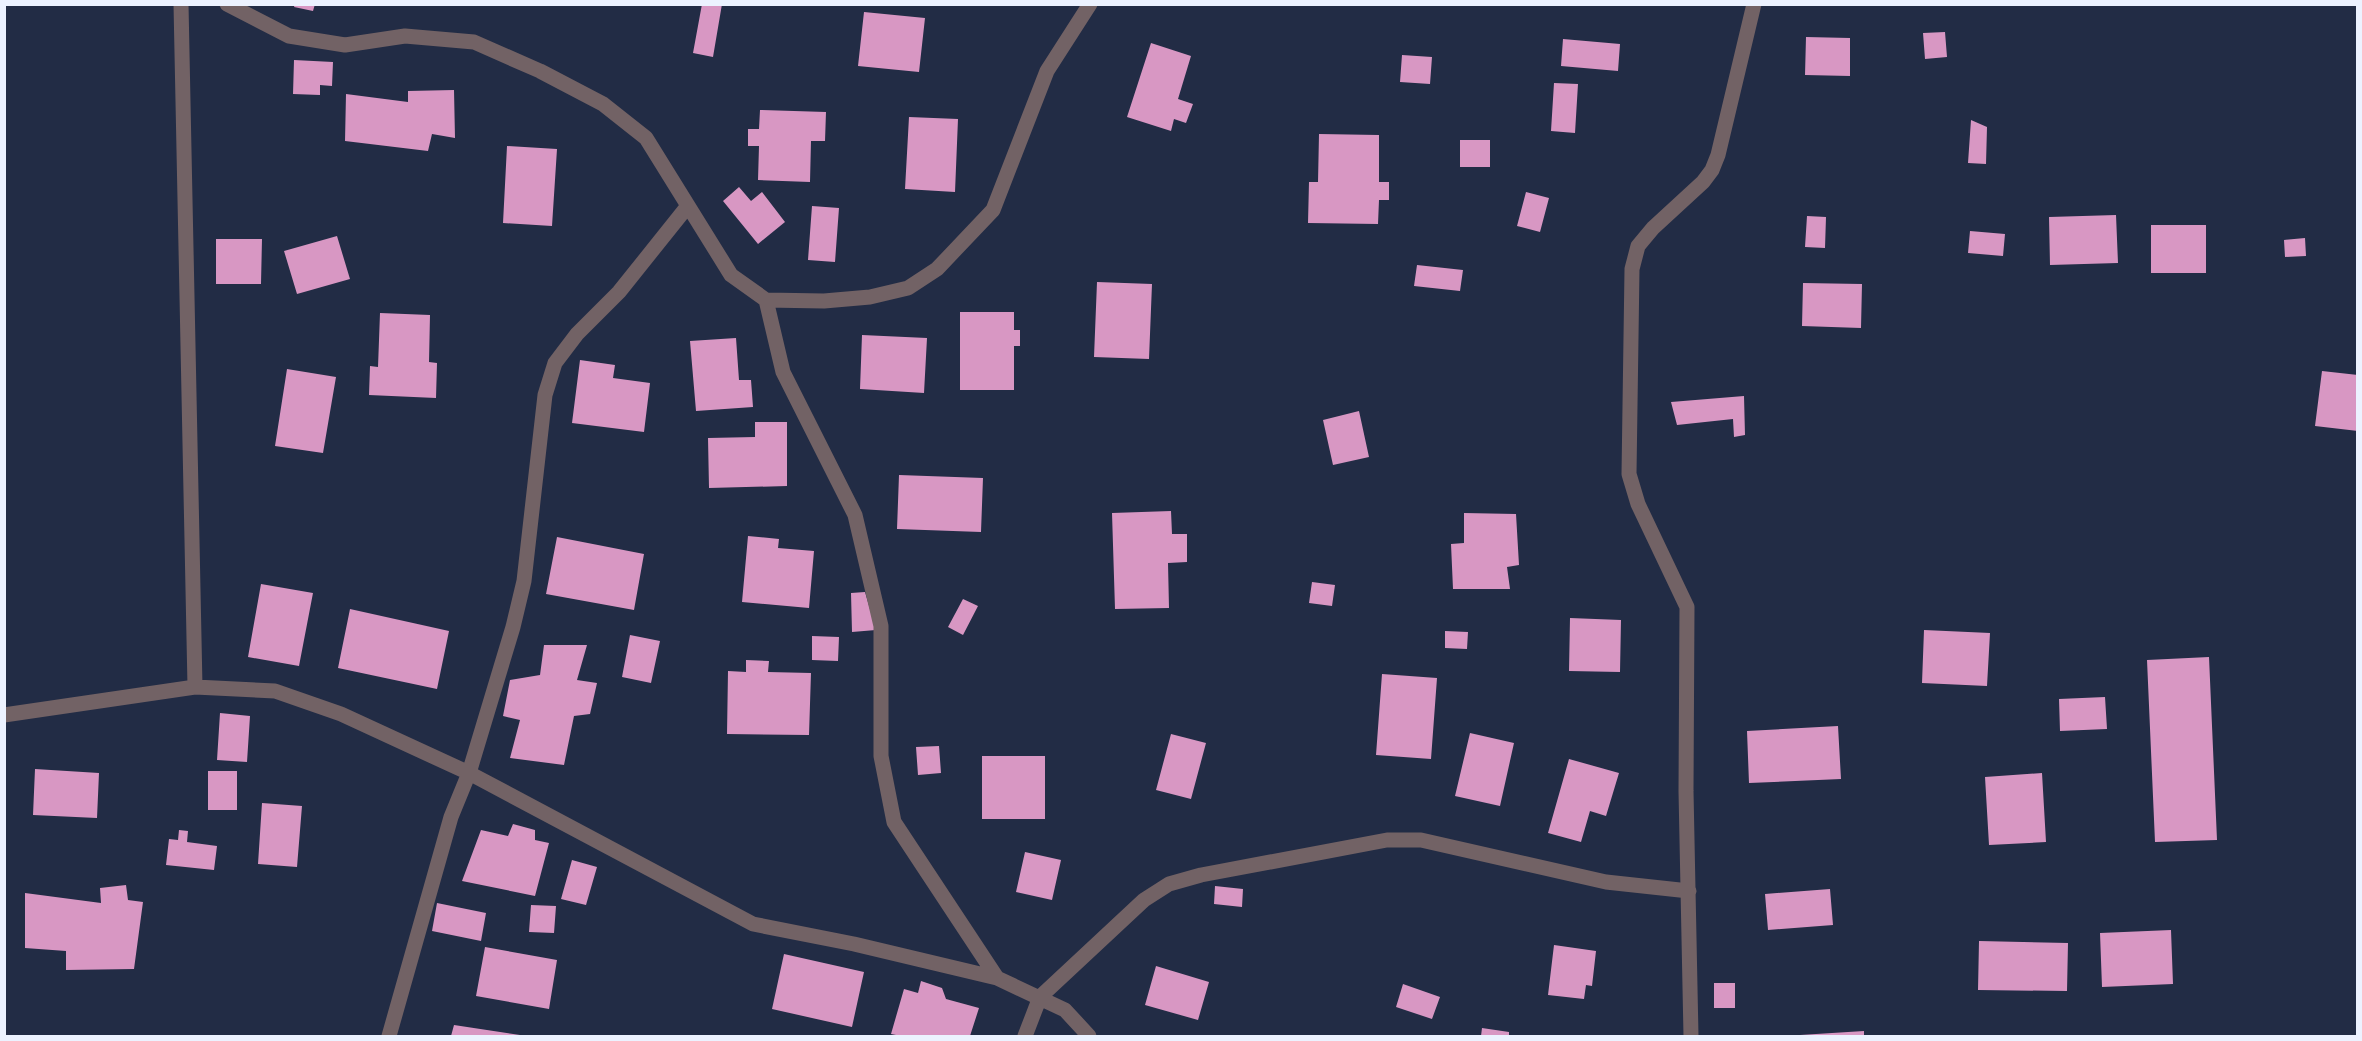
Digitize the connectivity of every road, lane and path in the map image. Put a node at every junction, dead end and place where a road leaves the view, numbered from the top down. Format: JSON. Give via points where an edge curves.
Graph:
{"nodes":[{"id":1,"x":181,"y":4,"type":"edge"},
{"id":2,"x":227,"y":4,"type":"edge"},
{"id":3,"x":1090,"y":4,"type":"edge"},
{"id":4,"x":1754,"y":4,"type":"edge"},
{"id":5,"x":687,"y":207,"type":"junction"},
{"id":6,"x":766,"y":300,"type":"junction"},
{"id":7,"x":195,"y":687,"type":"junction"},
{"id":8,"x":4,"y":715,"type":"edge"},
{"id":9,"x":469,"y":773,"type":"junction"},
{"id":10,"x":1689,"y":891,"type":"junction"},
{"id":11,"x":997,"y":978,"type":"junction"},
{"id":12,"x":1040,"y":997,"type":"junction"},
{"id":13,"x":389,"y":1036,"type":"edge"},
{"id":14,"x":1024,"y":1036,"type":"edge"},
{"id":15,"x":1089,"y":1036,"type":"edge"},
{"id":16,"x":1691,"y":1036,"type":"edge"}],
"edges":[{"from":1,"to":7,"type":"street"},
{"from":2,"to":5,"type":"street","via":[[289,36],[345,45],[405,36],[474,42],[540,71],[603,104],[646,138]]},
{"from":3,"to":6,"type":"street","via":[[1047,71],[993,210],[937,269],[908,288],[870,297]]},
{"from":4,"to":10,"type":"street","via":[[1712,170],[1638,246],[1632,269],[1629,474],[1638,504],[1687,607]]},
{"from":5,"to":6,"type":"street","via":[[731,275]]},
{"from":5,"to":9,"type":"street","via":[[555,363],[545,395],[524,581]]},
{"from":6,"to":11,"type":"street","via":[[783,372],[855,515],[881,626],[881,756],[894,822]]},
{"from":7,"to":8,"type":"street"},
{"from":7,"to":9,"type":"street","via":[[275,691],[341,714]]},
{"from":9,"to":11,"type":"street","via":[[753,924]]},
{"from":9,"to":13,"type":"street","via":[[451,817]]},
{"from":10,"to":12,"type":"street","via":[[1606,882],[1421,840],[1387,840],[1169,884],[1144,900]]},
{"from":10,"to":16,"type":"street"},
{"from":11,"to":12,"type":"street"},
{"from":12,"to":14,"type":"street"},
{"from":12,"to":15,"type":"street","via":[[1065,1010]]}]}
